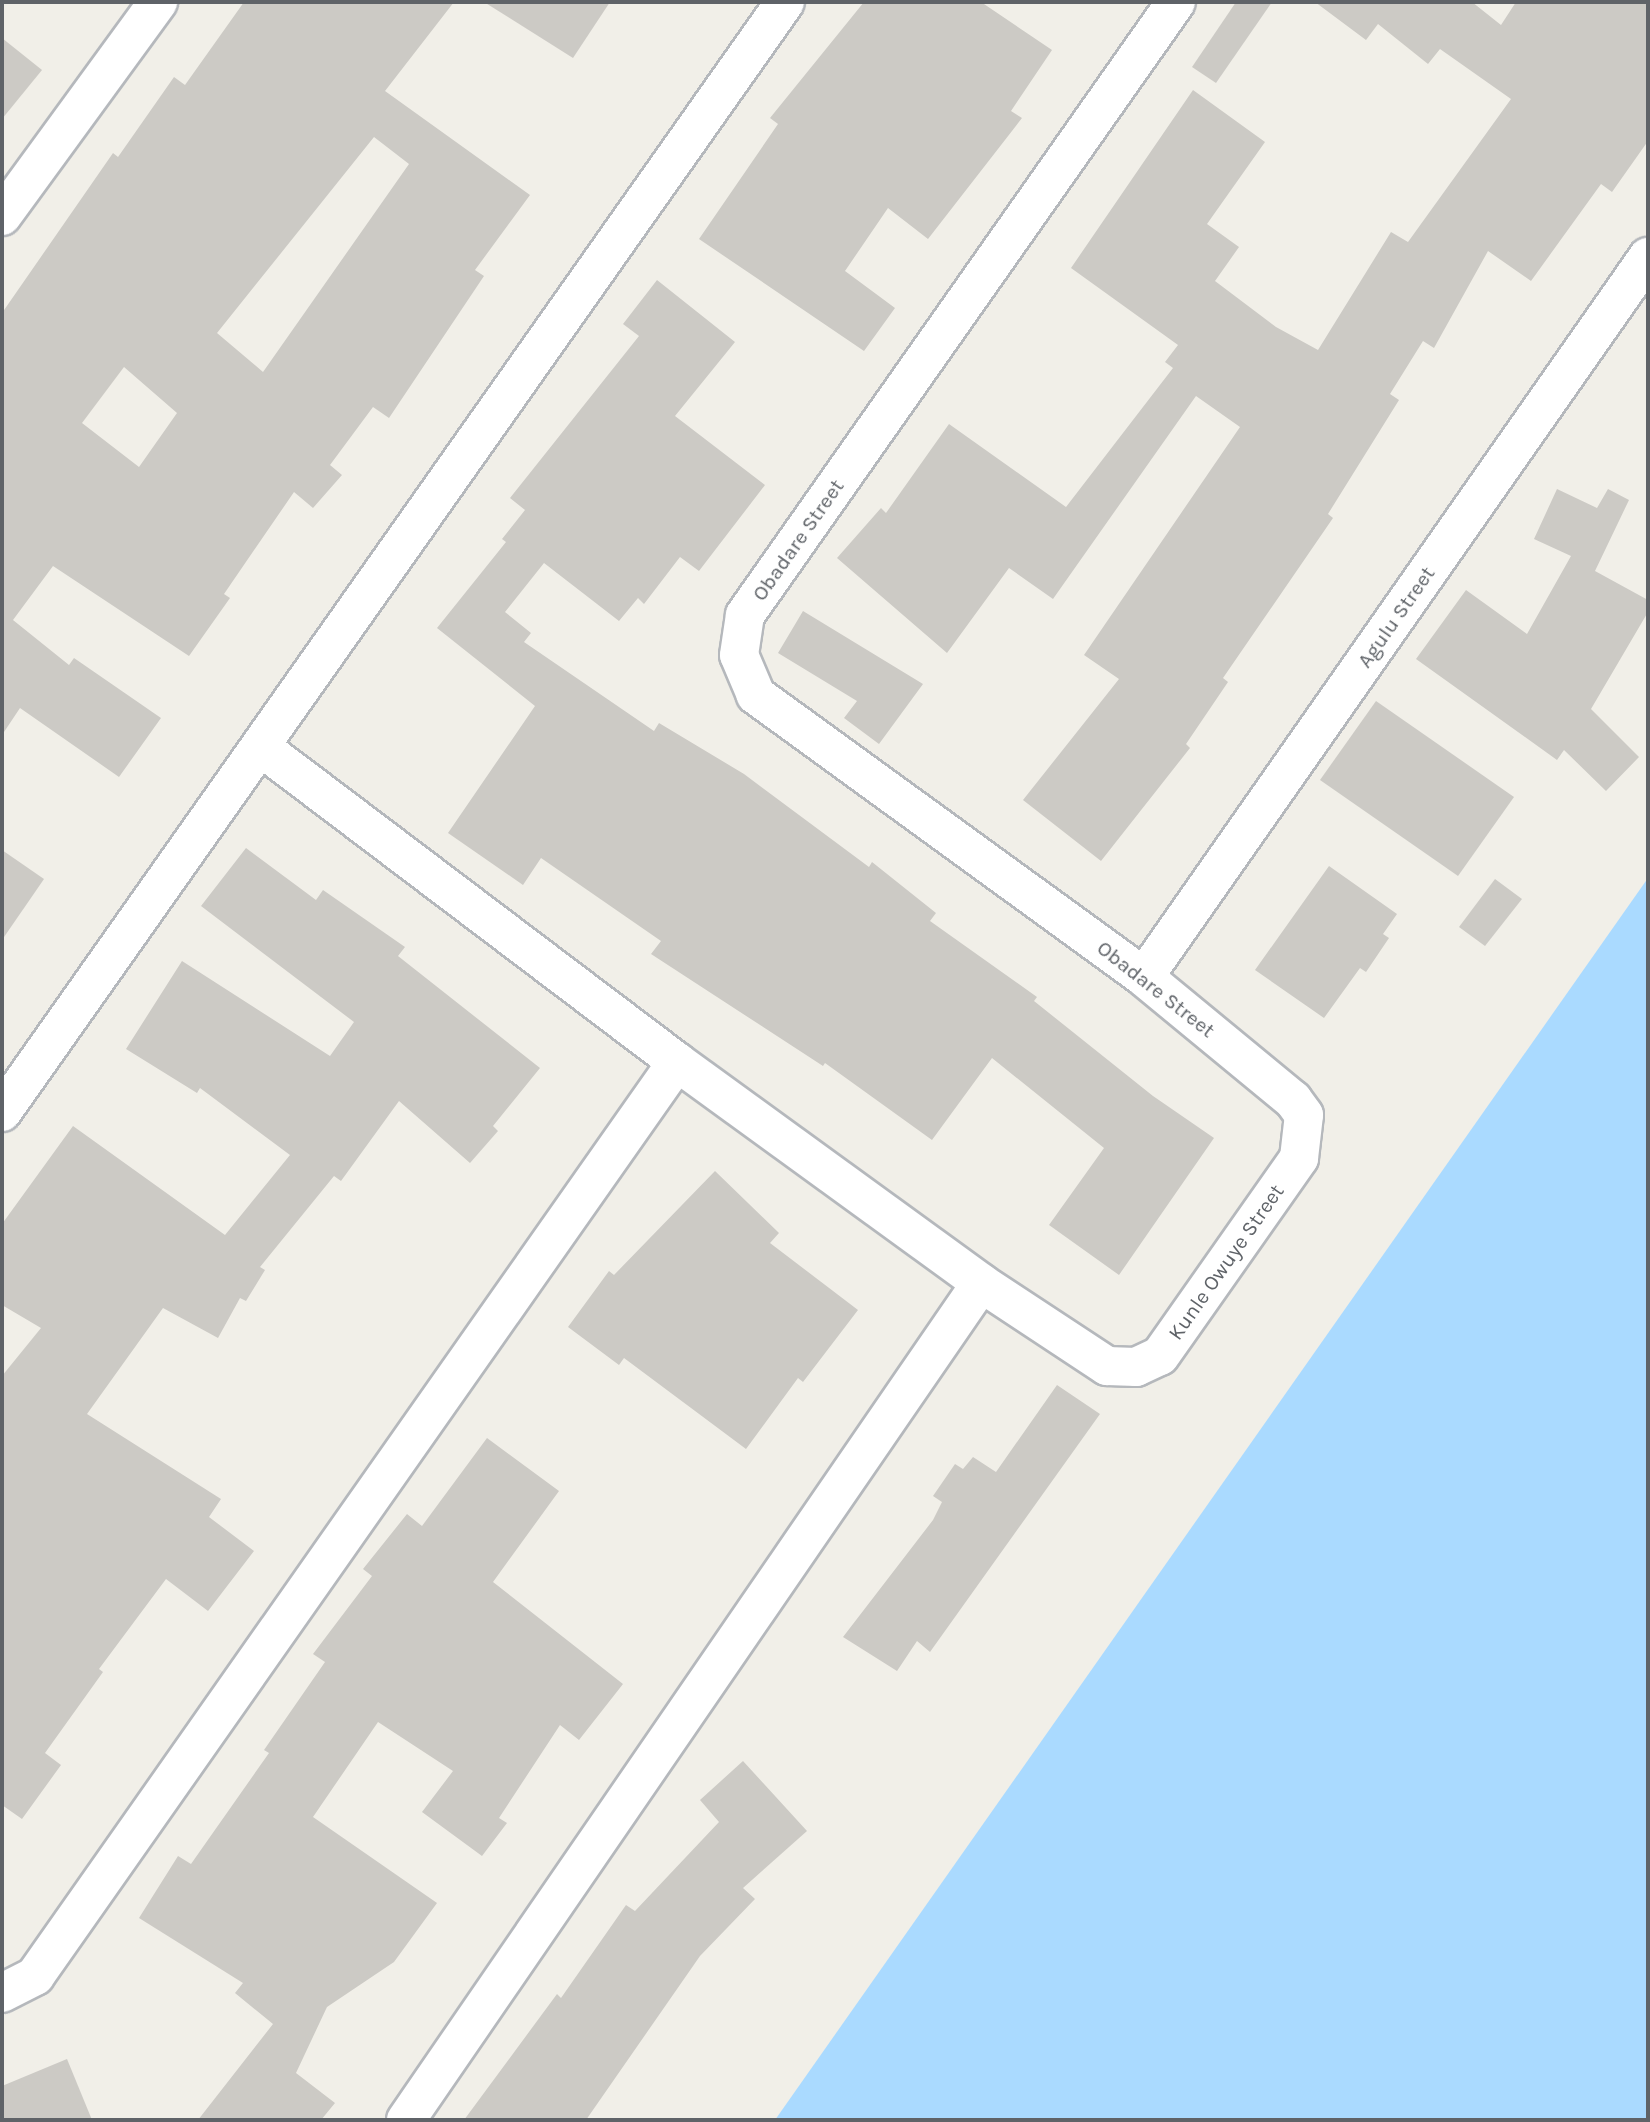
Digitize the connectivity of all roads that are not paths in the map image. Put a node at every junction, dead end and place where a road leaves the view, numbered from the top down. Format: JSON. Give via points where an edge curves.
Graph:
{"nodes":[{"id":1,"x":158,"y":2,"type":"edge"},
{"id":2,"x":785,"y":2,"type":"edge"},
{"id":3,"x":1176,"y":2,"type":"edge"},
{"id":4,"x":2,"y":216,"type":"edge"},
{"id":5,"x":1648,"y":257,"type":"edge"},
{"id":6,"x":261,"y":748,"type":"junction"},
{"id":7,"x":1144,"y":976,"type":"junction"},
{"id":8,"x":677,"y":1062,"type":"junction"},
{"id":9,"x":2,"y":1112,"type":"edge"},
{"id":10,"x":1304,"y":1115,"type":"joint"},
{"id":11,"x":981,"y":1283,"type":"junction"},
{"id":12,"x":2,"y":1993,"type":"edge"},
{"id":13,"x":406,"y":2120,"type":"edge"}],
"edges":[{"from":1,"to":4,"type":"street"},
{"from":2,"to":6,"type":"street"},
{"from":3,"to":7,"type":"street","name":"Obadare Street","via":[[745,615],[739,655],[755,695]]},
{"from":5,"to":7,"type":"street","name":"Agulu Street"},
{"from":6,"to":8,"type":"street"},
{"from":6,"to":9,"type":"street"},
{"from":7,"to":10,"type":"street","name":"Obadare Street","via":[[1293,1100]]},
{"from":8,"to":11,"type":"street"},
{"from":8,"to":12,"type":"street","via":[[35,1976]]},
{"from":10,"to":11,"type":"street","name":"Kunle Owuye Street","via":[[1299,1158],[1160,1356],[1136,1367],[1107,1366]]},
{"from":11,"to":13,"type":"street"}]}
